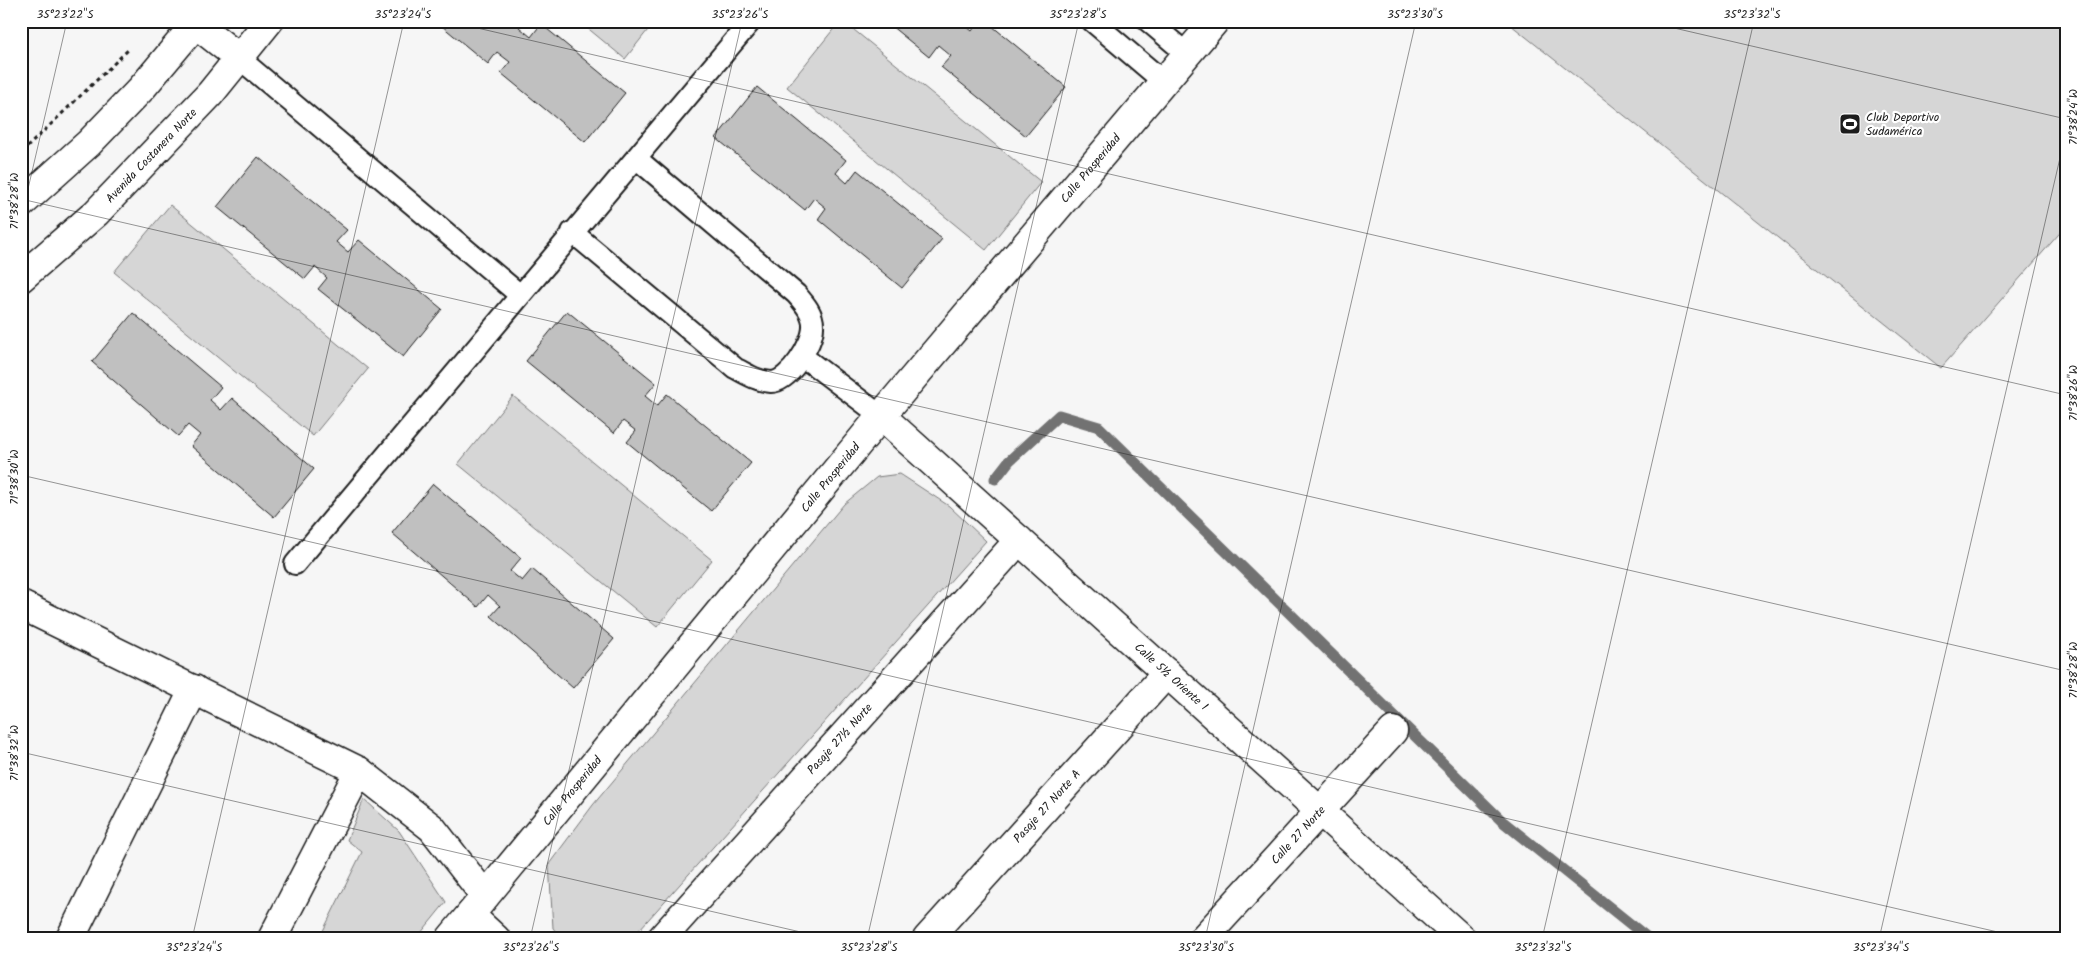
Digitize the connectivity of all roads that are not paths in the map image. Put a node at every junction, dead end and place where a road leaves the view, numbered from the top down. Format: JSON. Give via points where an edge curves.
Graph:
{"nodes":[{"id":1,"x":269,"y":21,"type":"edge"},
{"id":2,"x":751,"y":21,"type":"edge"},
{"id":3,"x":1092,"y":21,"type":"edge"},
{"id":4,"x":1148,"y":21,"type":"edge"},
{"id":5,"x":1215,"y":21,"type":"edge"},
{"id":6,"x":197,"y":23,"type":"edge"},
{"id":7,"x":1187,"y":54,"type":"junction"},
{"id":8,"x":239,"y":58,"type":"junction"},
{"id":9,"x":1164,"y":82,"type":"junction"},
{"id":10,"x":636,"y":158,"type":"junction"},
{"id":11,"x":21,"y":204,"type":"edge"},
{"id":12,"x":572,"y":232,"type":"junction"},
{"id":13,"x":21,"y":278,"type":"edge"},
{"id":14,"x":520,"y":295,"type":"junction"},
{"id":15,"x":802,"y":356,"type":"junction"},
{"id":16,"x":881,"y":416,"type":"junction"},
{"id":17,"x":1019,"y":540,"type":"junction"},
{"id":18,"x":295,"y":564,"type":"dead end"},
{"id":19,"x":21,"y":605,"type":"edge"},
{"id":20,"x":1167,"y":673,"type":"junction"},
{"id":21,"x":194,"y":689,"type":"junction"},
{"id":22,"x":1392,"y":730,"type":"dead end"},
{"id":23,"x":359,"y":770,"type":"junction"},
{"id":24,"x":1319,"y":811,"type":"junction"},
{"id":25,"x":478,"y":906,"type":"junction"},
{"id":26,"x":70,"y":939,"type":"edge"},
{"id":27,"x":272,"y":939,"type":"edge"},
{"id":28,"x":450,"y":939,"type":"edge"},
{"id":29,"x":496,"y":939,"type":"edge"},
{"id":30,"x":661,"y":939,"type":"edge"},
{"id":31,"x":927,"y":939,"type":"edge"},
{"id":32,"x":1203,"y":939,"type":"edge"},
{"id":33,"x":1462,"y":939,"type":"edge"}],
"edges":[{"from":1,"to":8,"type":"street","name":"Avenida Costanera Norte"},
{"from":2,"to":10,"type":"lane"},
{"from":3,"to":9,"type":"lane"},
{"from":4,"to":7,"type":"lane"},
{"from":5,"to":7,"type":"street","name":"Calle Prosperidad"},
{"from":6,"to":8,"type":"street"},
{"from":6,"to":11,"type":"street","via":[[142,89],[89,143]]},
{"from":7,"to":9,"type":"street","name":"Calle Prosperidad"},
{"from":8,"to":13,"type":"street","name":"Avenida Costanera Norte","via":[[210,94],[96,212]]},
{"from":8,"to":14,"type":"lane"},
{"from":9,"to":16,"type":"street","name":"Calle Prosperidad"},
{"from":10,"to":12,"type":"lane"},
{"from":10,"to":15,"type":"lane","via":[[796,294],[808,309],[814,326],[811,344]]},
{"from":12,"to":14,"type":"lane"},
{"from":12,"to":15,"type":"lane","via":[[735,368],[755,379],[773,382],[788,373]]},
{"from":14,"to":18,"type":"lane"},
{"from":15,"to":16,"type":"lane"},
{"from":16,"to":17,"type":"street","name":"Calle 5½ Oriente I"},
{"from":16,"to":25,"type":"street","name":"Calle Prosperidad"},
{"from":17,"to":20,"type":"street","name":"Calle 5½ Oriente I"},
{"from":17,"to":30,"type":"street","name":"Pasaje 27½ Norte"},
{"from":19,"to":21,"type":"street"},
{"from":20,"to":24,"type":"street","name":"Calle 5½ Oriente I"},
{"from":20,"to":31,"type":"street","name":"Pasaje 27 Norte A"},
{"from":21,"to":23,"type":"street"},
{"from":21,"to":26,"type":"street"},
{"from":22,"to":24,"type":"street","name":"Calle 27 Norte"},
{"from":23,"to":25,"type":"street","via":[[432,828]]},
{"from":23,"to":27,"type":"street"},
{"from":24,"to":32,"type":"street","name":"Calle 27 Norte"},
{"from":24,"to":33,"type":"street","name":"Calle 5½ Oriente I"},
{"from":25,"to":28,"type":"street","name":"Calle Prosperidad"},
{"from":25,"to":29,"type":"street"}]}
